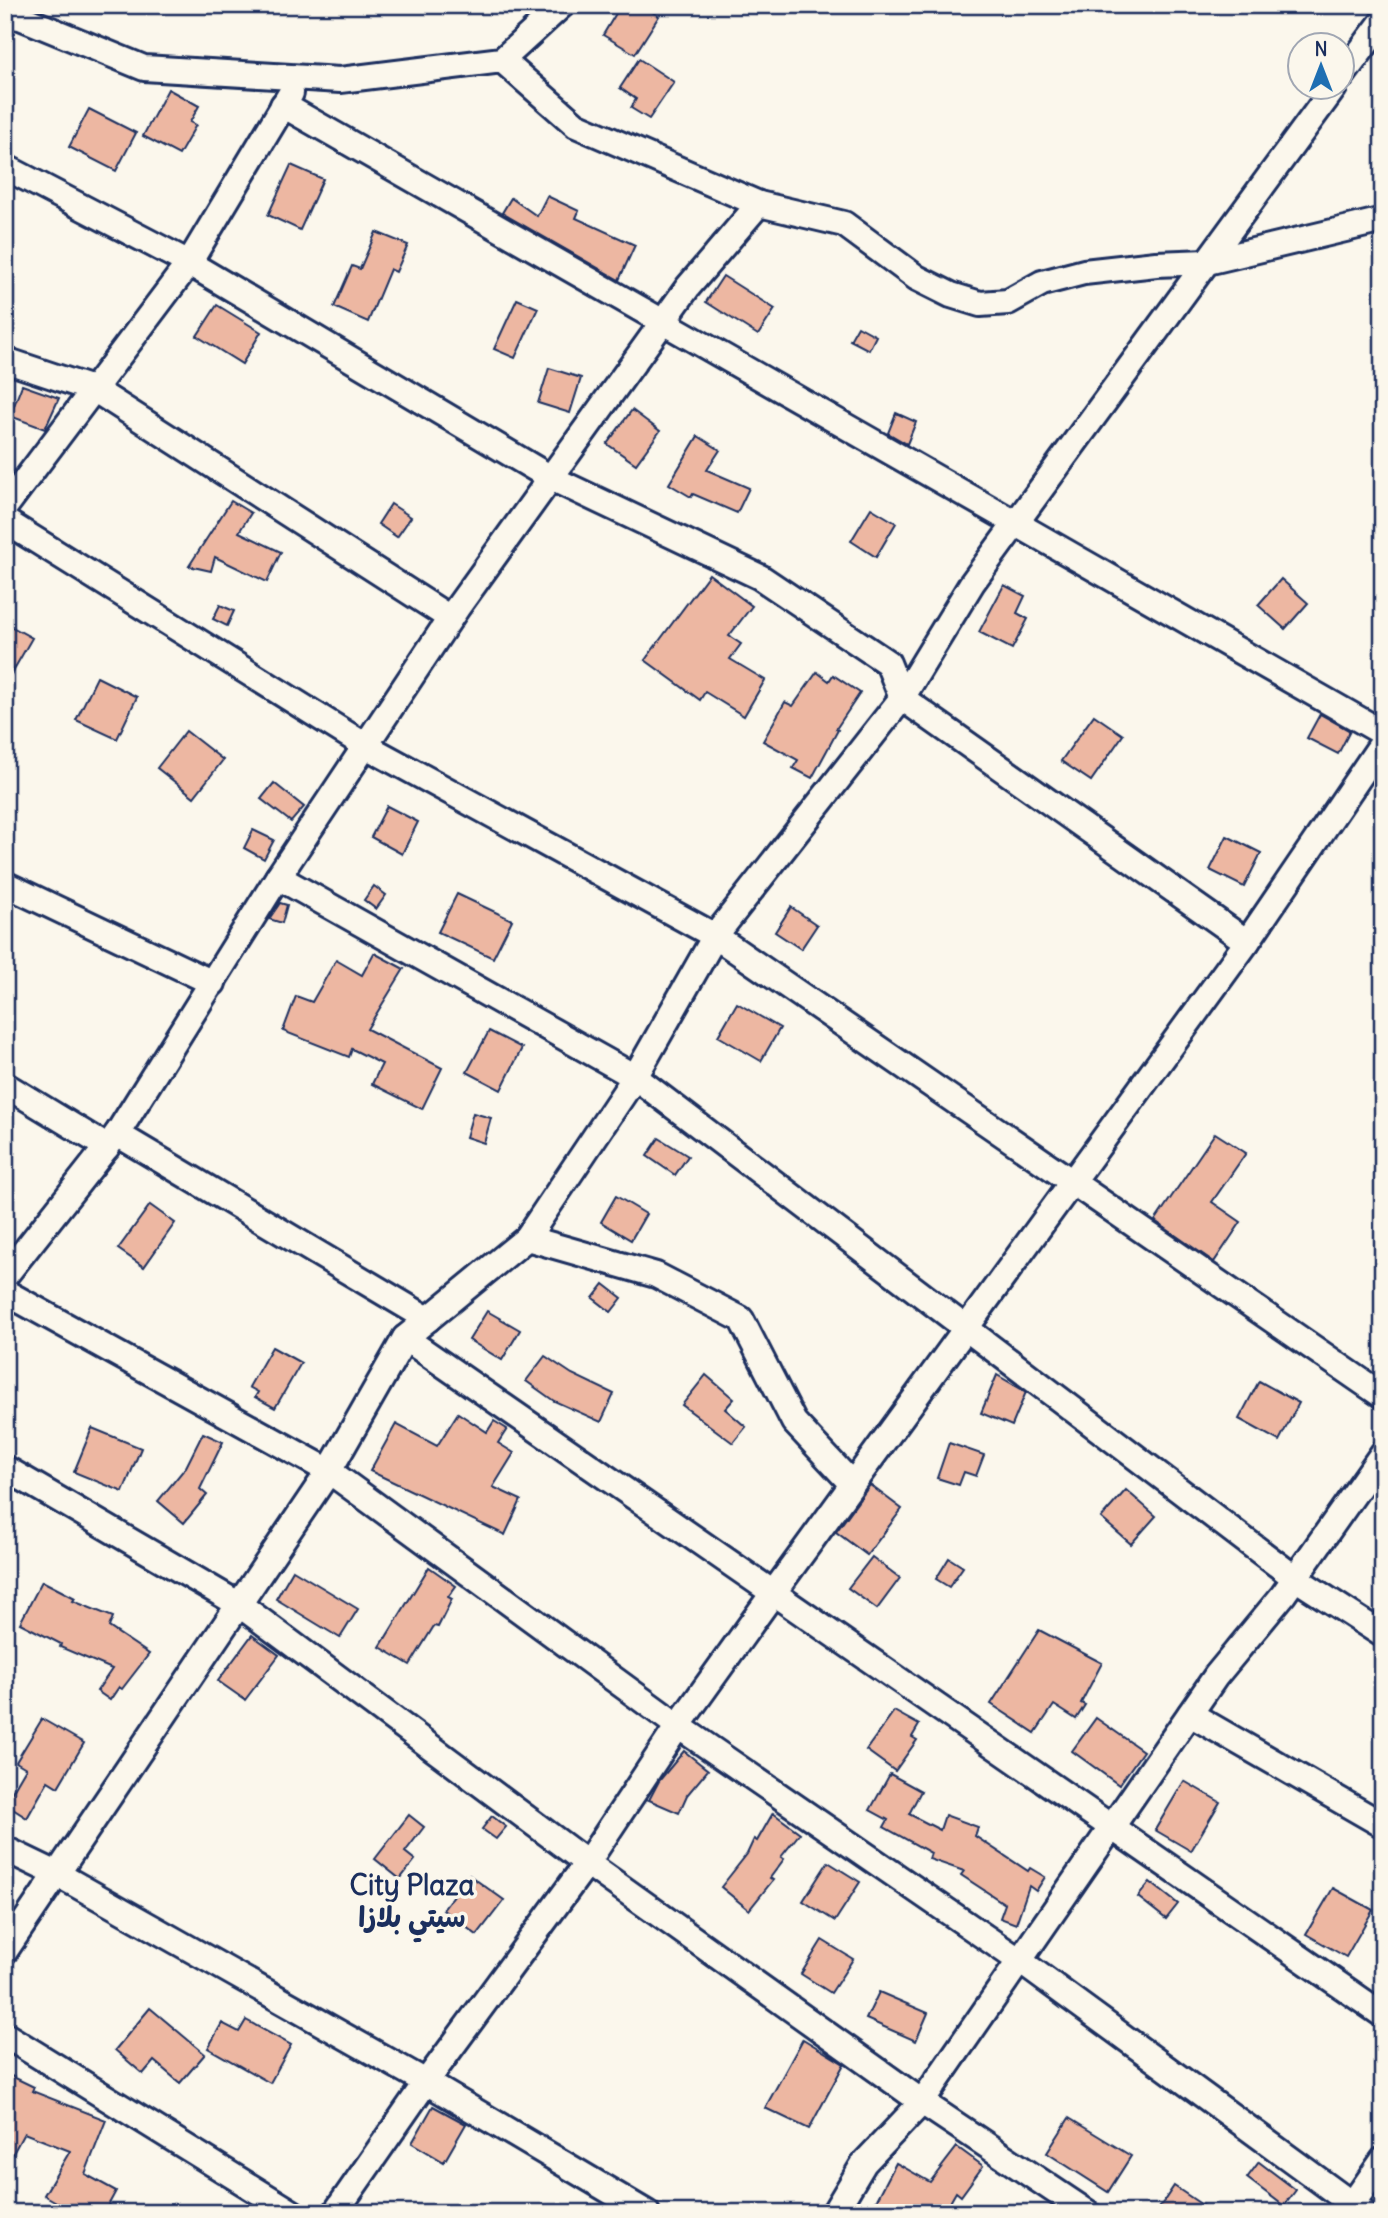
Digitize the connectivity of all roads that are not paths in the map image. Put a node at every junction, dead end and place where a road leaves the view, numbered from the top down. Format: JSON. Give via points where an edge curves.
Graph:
{"nodes":[{"id":1,"x":562,"y":5,"type":"edge"},
{"id":2,"x":5,"y":15,"type":"edge"},
{"id":3,"x":1383,"y":21,"type":"edge"},
{"id":4,"x":1356,"y":57,"type":"edge"},
{"id":5,"x":502,"y":60,"type":"junction"},
{"id":6,"x":300,"y":77,"type":"junction"},
{"id":7,"x":1324,"y":102,"type":"edge"},
{"id":8,"x":283,"y":105,"type":"junction"},
{"id":9,"x":5,"y":167,"type":"edge"},
{"id":10,"x":759,"y":204,"type":"junction"},
{"id":11,"x":1383,"y":220,"type":"edge"},
{"id":12,"x":1207,"y":262,"type":"junction"},
{"id":13,"x":189,"y":263,"type":"junction"},
{"id":14,"x":664,"y":323,"type":"junction"},
{"id":15,"x":5,"y":360,"type":"edge"},
{"id":16,"x":95,"y":390,"type":"junction"},
{"id":17,"x":551,"y":478,"type":"junction"},
{"id":18,"x":5,"y":507,"type":"edge"},
{"id":19,"x":5,"y":521,"type":"edge"},
{"id":20,"x":1014,"y":523,"type":"junction"},
{"id":21,"x":450,"y":618,"type":"junction"},
{"id":22,"x":902,"y":698,"type":"junction"},
{"id":23,"x":1383,"y":733,"type":"edge"},
{"id":24,"x":1383,"y":742,"type":"edge"},
{"id":25,"x":366,"y":746,"type":"junction"},
{"id":26,"x":278,"y":877,"type":"junction"},
{"id":27,"x":5,"y":884,"type":"edge"},
{"id":28,"x":715,"y":936,"type":"junction"},
{"id":29,"x":1247,"y":942,"type":"junction"},
{"id":30,"x":213,"y":983,"type":"junction"},
{"id":31,"x":635,"y":1077,"type":"junction"},
{"id":32,"x":5,"y":1085,"type":"edge"},
{"id":33,"x":112,"y":1140,"type":"junction"},
{"id":34,"x":1072,"y":1182,"type":"junction"},
{"id":35,"x":527,"y":1238,"type":"junction"},
{"id":36,"x":5,"y":1276,"type":"edge"},
{"id":37,"x":5,"y":1292,"type":"edge"},
{"id":38,"x":428,"y":1319,"type":"junction"},
{"id":39,"x":966,"y":1328,"type":"junction"},
{"id":40,"x":405,"y":1338,"type":"junction"},
{"id":41,"x":1383,"y":1396,"type":"edge"},
{"id":42,"x":1383,"y":1453,"type":"edge"},
{"id":43,"x":5,"y":1468,"type":"edge"},
{"id":44,"x":329,"y":1471,"type":"junction"},
{"id":45,"x":852,"y":1484,"type":"junction"},
{"id":46,"x":1295,"y":1577,"type":"junction"},
{"id":47,"x":774,"y":1592,"type":"junction"},
{"id":48,"x":240,"y":1605,"type":"junction"},
{"id":49,"x":1383,"y":1635,"type":"edge"},
{"id":50,"x":1190,"y":1714,"type":"junction"},
{"id":51,"x":678,"y":1726,"type":"junction"},
{"id":52,"x":1383,"y":1825,"type":"edge"},
{"id":53,"x":1113,"y":1829,"type":"junction"},
{"id":54,"x":5,"y":1849,"type":"edge"},
{"id":55,"x":587,"y":1863,"type":"junction"},
{"id":56,"x":59,"y":1875,"type":"junction"},
{"id":57,"x":5,"y":1951,"type":"edge"},
{"id":58,"x":1020,"y":1961,"type":"junction"},
{"id":59,"x":1383,"y":2015,"type":"edge"},
{"id":60,"x":5,"y":2035,"type":"edge"},
{"id":61,"x":426,"y":2082,"type":"junction"},
{"id":62,"x":922,"y":2102,"type":"junction"},
{"id":63,"x":1383,"y":2160,"type":"edge"},
{"id":64,"x":1354,"y":2210,"type":"edge"},
{"id":65,"x":293,"y":2213,"type":"edge"},
{"id":66,"x":335,"y":2213,"type":"edge"},
{"id":67,"x":647,"y":2213,"type":"edge"},
{"id":68,"x":834,"y":2213,"type":"edge"},
{"id":69,"x":1088,"y":2213,"type":"edge"}],
"edges":[{"from":1,"to":5,"type":"street"},
{"from":2,"to":6,"type":"street","via":[[144,68]]},
{"from":3,"to":4,"type":"street"},
{"from":5,"to":6,"type":"street","via":[[340,80]]},
{"from":5,"to":10,"type":"street","via":[[576,125]]},
{"from":6,"to":8,"type":"street"},
{"from":7,"to":12,"type":"street"},
{"from":8,"to":13,"type":"street"},
{"from":8,"to":14,"type":"street"},
{"from":9,"to":13,"type":"street"},
{"from":10,"to":12,"type":"street","via":[[844,224],[917,278],[979,304],[1008,302],[1042,282],[1084,272]]},
{"from":10,"to":14,"type":"street","via":[[713,256]]},
{"from":11,"to":12,"type":"street"},
{"from":12,"to":20,"type":"street"},
{"from":13,"to":16,"type":"street"},
{"from":13,"to":17,"type":"street"},
{"from":14,"to":17,"type":"street"},
{"from":14,"to":20,"type":"street"},
{"from":15,"to":16,"type":"street"},
{"from":16,"to":18,"type":"street"},
{"from":16,"to":21,"type":"street"},
{"from":17,"to":21,"type":"street"},
{"from":17,"to":22,"type":"street","via":[[760,577],[888,663]]},
{"from":19,"to":25,"type":"street"},
{"from":20,"to":22,"type":"street"},
{"from":20,"to":23,"type":"street"},
{"from":21,"to":25,"type":"street"},
{"from":22,"to":28,"type":"street"},
{"from":22,"to":29,"type":"street"},
{"from":24,"to":29,"type":"street"},
{"from":25,"to":26,"type":"street"},
{"from":25,"to":28,"type":"street"},
{"from":26,"to":30,"type":"street"},
{"from":26,"to":31,"type":"street"},
{"from":27,"to":30,"type":"street"},
{"from":28,"to":31,"type":"street"},
{"from":28,"to":34,"type":"street"},
{"from":29,"to":34,"type":"street"},
{"from":30,"to":33,"type":"street"},
{"from":31,"to":35,"type":"street"},
{"from":31,"to":39,"type":"street"},
{"from":32,"to":33,"type":"street"},
{"from":33,"to":36,"type":"street"},
{"from":33,"to":38,"type":"street"},
{"from":34,"to":39,"type":"street"},
{"from":34,"to":41,"type":"street"},
{"from":35,"to":38,"type":"street"},
{"from":35,"to":45,"type":"street","via":[[656,1275],[741,1319],[793,1422]]},
{"from":37,"to":44,"type":"street"},
{"from":38,"to":40,"type":"street"},
{"from":39,"to":45,"type":"street"},
{"from":39,"to":46,"type":"street"},
{"from":40,"to":44,"type":"street"},
{"from":40,"to":47,"type":"street"},
{"from":42,"to":46,"type":"street"},
{"from":43,"to":48,"type":"street"},
{"from":44,"to":48,"type":"street"},
{"from":44,"to":51,"type":"street"},
{"from":45,"to":47,"type":"street"},
{"from":46,"to":49,"type":"street"},
{"from":46,"to":50,"type":"street"},
{"from":47,"to":51,"type":"street"},
{"from":47,"to":53,"type":"street"},
{"from":48,"to":55,"type":"street"},
{"from":48,"to":56,"type":"street"},
{"from":50,"to":52,"type":"street"},
{"from":50,"to":53,"type":"street"},
{"from":51,"to":55,"type":"street"},
{"from":51,"to":58,"type":"street"},
{"from":53,"to":58,"type":"street"},
{"from":53,"to":59,"type":"street"},
{"from":54,"to":56,"type":"street"},
{"from":55,"to":61,"type":"street"},
{"from":55,"to":62,"type":"street"},
{"from":56,"to":57,"type":"street"},
{"from":56,"to":61,"type":"street"},
{"from":58,"to":62,"type":"street"},
{"from":58,"to":64,"type":"street"},
{"from":60,"to":65,"type":"street"},
{"from":61,"to":66,"type":"street"},
{"from":61,"to":67,"type":"street"},
{"from":62,"to":68,"type":"street","via":[[864,2163]]},
{"from":62,"to":69,"type":"street"},
{"from":63,"to":64,"type":"street"}]}
